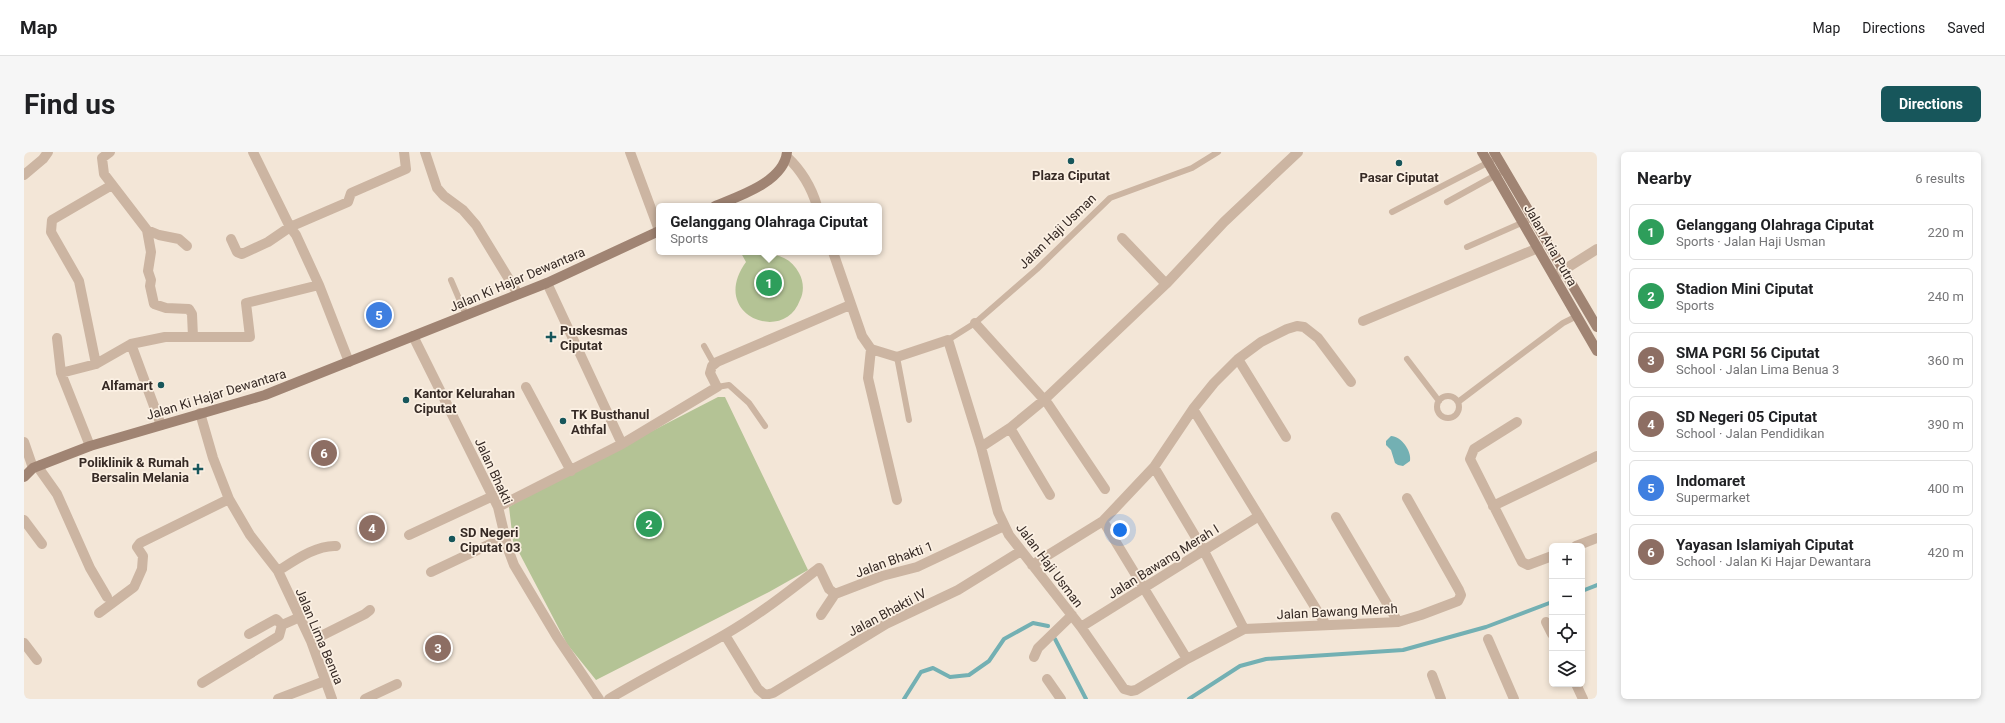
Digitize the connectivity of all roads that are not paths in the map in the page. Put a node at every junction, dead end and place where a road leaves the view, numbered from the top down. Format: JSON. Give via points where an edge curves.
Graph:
{"nodes":[{"id":1,"x":48,"y":152,"type":"edge"},
{"id":2,"x":253,"y":152,"type":"edge"},
{"id":3,"x":404,"y":152,"type":"edge"},
{"id":4,"x":425,"y":152,"type":"edge"},
{"id":5,"x":630,"y":152,"type":"edge"},
{"id":6,"x":1218,"y":152,"type":"edge"},
{"id":7,"x":1298,"y":152,"type":"edge"},
{"id":8,"x":1482,"y":152,"type":"edge"},
{"id":9,"x":104,"y":154,"type":"edge"},
{"id":10,"x":787,"y":155,"type":"edge"},
{"id":11,"x":1494,"y":157,"type":"edge"},
{"id":12,"x":1501,"y":173,"type":"junction"},
{"id":13,"x":24,"y":175,"type":"edge"},
{"id":14,"x":112,"y":185,"type":"junction"},
{"id":15,"x":1447,"y":202,"type":"dead end"},
{"id":16,"x":722,"y":203,"type":"edge"},
{"id":17,"x":816,"y":203,"type":"edge"},
{"id":18,"x":1392,"y":212,"type":"dead end"},
{"id":19,"x":1533,"y":218,"type":"junction"},
{"id":20,"x":656,"y":223,"type":"edge"},
{"id":21,"x":1523,"y":223,"type":"junction"},
{"id":22,"x":290,"y":227,"type":"junction"},
{"id":23,"x":147,"y":230,"type":"junction"},
{"id":24,"x":656,"y":232,"type":"edge"},
{"id":25,"x":1122,"y":238,"type":"dead end"},
{"id":26,"x":230,"y":239,"type":"dead end"},
{"id":27,"x":187,"y":246,"type":"dead end"},
{"id":28,"x":1467,"y":248,"type":"dead end"},
{"id":29,"x":1538,"y":248,"type":"junction"},
{"id":30,"x":1597,"y":249,"type":"edge"},
{"id":31,"x":833,"y":255,"type":"edge"},
{"id":32,"x":1565,"y":270,"type":"junction"},
{"id":33,"x":1554,"y":276,"type":"junction"},
{"id":34,"x":451,"y":280,"type":"dead end"},
{"id":35,"x":547,"y":283,"type":"junction"},
{"id":36,"x":1166,"y":284,"type":"junction"},
{"id":37,"x":319,"y":285,"type":"junction"},
{"id":38,"x":518,"y":294,"type":"junction"},
{"id":39,"x":850,"y":305,"type":"junction"},
{"id":40,"x":466,"y":315,"type":"junction"},
{"id":41,"x":1577,"y":316,"type":"junction"},
{"id":42,"x":1363,"y":321,"type":"dead end"},
{"id":43,"x":975,"y":324,"type":"junction"},
{"id":44,"x":1597,"y":327,"type":"edge"},
{"id":45,"x":193,"y":336,"type":"junction"},
{"id":46,"x":413,"y":336,"type":"junction"},
{"id":47,"x":57,"y":338,"type":"dead end"},
{"id":48,"x":948,"y":340,"type":"junction"},
{"id":49,"x":131,"y":344,"type":"junction"},
{"id":50,"x":704,"y":346,"type":"dead end"},
{"id":51,"x":871,"y":349,"type":"junction"},
{"id":52,"x":1597,"y":351,"type":"edge"},
{"id":53,"x":897,"y":357,"type":"junction"},
{"id":54,"x":1238,"y":359,"type":"junction"},
{"id":55,"x":1407,"y":359,"type":"dead end"},
{"id":56,"x":349,"y":362,"type":"junction"},
{"id":57,"x":96,"y":364,"type":"junction"},
{"id":58,"x":714,"y":364,"type":"junction"},
{"id":59,"x":61,"y":373,"type":"junction"},
{"id":60,"x":1351,"y":382,"type":"dead end"},
{"id":61,"x":526,"y":387,"type":"dead end"},
{"id":62,"x":717,"y":387,"type":"junction"},
{"id":63,"x":1044,"y":400,"type":"junction"},
{"id":64,"x":1439,"y":401,"type":"junction"},
{"id":65,"x":1458,"y":402,"type":"junction"},
{"id":66,"x":1193,"y":409,"type":"junction"},
{"id":67,"x":200,"y":413,"type":"junction"},
{"id":68,"x":909,"y":420,"type":"dead end"},
{"id":69,"x":1518,"y":422,"type":"dead end"},
{"id":70,"x":161,"y":425,"type":"junction"},
{"id":71,"x":765,"y":426,"type":"dead end"},
{"id":72,"x":1010,"y":428,"type":"junction"},
{"id":73,"x":1286,"y":437,"type":"dead end"},
{"id":74,"x":24,"y":442,"type":"edge"},
{"id":75,"x":622,"y":444,"type":"junction"},
{"id":76,"x":90,"y":446,"type":"junction"},
{"id":77,"x":981,"y":447,"type":"junction"},
{"id":78,"x":1597,"y":456,"type":"edge"},
{"id":79,"x":37,"y":466,"type":"junction"},
{"id":80,"x":1154,"y":467,"type":"junction"},
{"id":81,"x":571,"y":470,"type":"junction"},
{"id":82,"x":24,"y":477,"type":"edge"},
{"id":83,"x":1105,"y":489,"type":"dead end"},
{"id":84,"x":1050,"y":495,"type":"dead end"},
{"id":85,"x":493,"y":496,"type":"junction"},
{"id":86,"x":1407,"y":498,"type":"dead end"},
{"id":87,"x":229,"y":499,"type":"junction"},
{"id":88,"x":897,"y":500,"type":"dead end"},
{"id":89,"x":1493,"y":506,"type":"junction"},
{"id":90,"x":498,"y":507,"type":"junction"},
{"id":91,"x":1259,"y":516,"type":"junction"},
{"id":92,"x":1336,"y":517,"type":"dead end"},
{"id":93,"x":24,"y":520,"type":"edge"},
{"id":94,"x":1103,"y":521,"type":"junction"},
{"id":95,"x":1004,"y":526,"type":"junction"},
{"id":96,"x":409,"y":535,"type":"dead end"},
{"id":97,"x":505,"y":537,"type":"junction"},
{"id":98,"x":1597,"y":538,"type":"edge"},
{"id":99,"x":1584,"y":543,"type":"edge"},
{"id":100,"x":42,"y":544,"type":"dead end"},
{"id":101,"x":336,"y":546,"type":"dead end"},
{"id":102,"x":1204,"y":550,"type":"junction"},
{"id":103,"x":1021,"y":551,"type":"junction"},
{"id":104,"x":1549,"y":557,"type":"edge"},
{"id":105,"x":1032,"y":565,"type":"junction"},
{"id":106,"x":278,"y":570,"type":"junction"},
{"id":107,"x":431,"y":572,"type":"dead end"},
{"id":108,"x":1144,"y":588,"type":"junction"},
{"id":109,"x":835,"y":594,"type":"junction"},
{"id":110,"x":107,"y":597,"type":"dead end"},
{"id":111,"x":370,"y":610,"type":"dead end"},
{"id":112,"x":99,"y":613,"type":"dead end"},
{"id":113,"x":821,"y":615,"type":"dead end"},
{"id":114,"x":1072,"y":615,"type":"junction"},
{"id":115,"x":300,"y":617,"type":"junction"},
{"id":116,"x":1398,"y":622,"type":"junction"},
{"id":117,"x":1546,"y":622,"type":"dead end"},
{"id":118,"x":282,"y":625,"type":"junction"},
{"id":119,"x":1326,"y":625,"type":"junction"},
{"id":120,"x":1081,"y":627,"type":"junction"},
{"id":121,"x":1244,"y":628,"type":"junction"},
{"id":122,"x":1549,"y":628,"type":"edge"},
{"id":123,"x":249,"y":634,"type":"dead end"},
{"id":124,"x":725,"y":635,"type":"junction"},
{"id":125,"x":1488,"y":639,"type":"dead end"},
{"id":126,"x":311,"y":641,"type":"junction"},
{"id":127,"x":24,"y":643,"type":"edge"},
{"id":128,"x":1034,"y":657,"type":"dead end"},
{"id":129,"x":1187,"y":658,"type":"junction"},
{"id":130,"x":38,"y":660,"type":"dead end"},
{"id":131,"x":1432,"y":675,"type":"dead end"},
{"id":132,"x":1047,"y":679,"type":"dead end"},
{"id":133,"x":325,"y":681,"type":"junction"},
{"id":134,"x":202,"y":683,"type":"dead end"},
{"id":135,"x":397,"y":684,"type":"dead end"},
{"id":136,"x":1577,"y":687,"type":"edge"},
{"id":137,"x":1136,"y":690,"type":"joint"},
{"id":138,"x":297,"y":696,"type":"edge"},
{"id":139,"x":278,"y":699,"type":"edge"},
{"id":140,"x":332,"y":699,"type":"edge"},
{"id":141,"x":365,"y":699,"type":"edge"},
{"id":142,"x":599,"y":699,"type":"edge"},
{"id":143,"x":609,"y":699,"type":"edge"},
{"id":144,"x":1060,"y":699,"type":"edge"},
{"id":145,"x":1441,"y":699,"type":"edge"},
{"id":146,"x":1514,"y":699,"type":"edge"},
{"id":147,"x":1583,"y":699,"type":"edge"}],
"edges":[{"from":1,"to":13,"type":"street"},
{"from":2,"to":22,"type":"street"},
{"from":3,"to":22,"type":"street","via":[[406,169],[351,193],[348,202]]},
{"from":4,"to":38,"type":"street","via":[[438,188],[476,225]]},
{"from":5,"to":20,"type":"street"},
{"from":6,"to":43,"type":"lane","name":"Jalan Haji Usman","via":[[1192,168],[1110,198],[1037,269]]},
{"from":7,"to":36,"type":"street","via":[[1224,222]]},
{"from":8,"to":11,"type":"main road","name":"Jalan Aria Putra"},
{"from":9,"to":14,"type":"street","via":[[104,174]]},
{"from":10,"to":16,"type":"main road","via":[[781,169],[758,188]]},
{"from":10,"to":17,"type":"street","via":[[806,178]]},
{"from":11,"to":12,"type":"main road","name":"Jalan Aria Putra"},
{"from":11,"to":18,"type":"lane"},
{"from":12,"to":15,"type":"lane"},
{"from":12,"to":19,"type":"main road","name":"Jalan Aria Putra"},
{"from":12,"to":21,"type":"main road","name":"Jalan Aria Putra"},
{"from":14,"to":23,"type":"street"},
{"from":14,"to":57,"type":"street","via":[[52,220],[50,226],[79,281]]},
{"from":19,"to":21,"type":"lane"},
{"from":19,"to":32,"type":"main road","name":"Jalan Aria Putra"},
{"from":21,"to":28,"type":"lane"},
{"from":21,"to":29,"type":"main road","name":"Jalan Aria Putra"},
{"from":22,"to":26,"type":"street","via":[[268,242],[242,254],[237,252]]},
{"from":22,"to":37,"type":"street"},
{"from":23,"to":27,"type":"street","via":[[178,239]]},
{"from":23,"to":45,"type":"street","via":[[151,252],[148,270],[154,304],[166,308],[189,309],[192,314]]},
{"from":24,"to":35,"type":"main road","name":"Jalan Ki Hajar Dewantara"},
{"from":25,"to":36,"type":"street"},
{"from":29,"to":33,"type":"main road","name":"Jalan Aria Putra"},
{"from":29,"to":42,"type":"street"},
{"from":30,"to":32,"type":"street"},
{"from":31,"to":39,"type":"street"},
{"from":32,"to":33,"type":"street"},
{"from":32,"to":44,"type":"main road","name":"Jalan Aria Putra"},
{"from":33,"to":41,"type":"main road","name":"Jalan Aria Putra"},
{"from":34,"to":40,"type":"lane"},
{"from":35,"to":38,"type":"main road","name":"Jalan Ki Hajar Dewantara"},
{"from":35,"to":75,"type":"street"},
{"from":36,"to":63,"type":"street"},
{"from":37,"to":45,"type":"street","via":[[246,303],[250,337]]},
{"from":37,"to":56,"type":"street"},
{"from":38,"to":40,"type":"main road","name":"Jalan Ki Hajar Dewantara"},
{"from":39,"to":51,"type":"street","via":[[862,336]]},
{"from":39,"to":58,"type":"street"},
{"from":40,"to":46,"type":"main road","name":"Jalan Ki Hajar Dewantara"},
{"from":41,"to":52,"type":"main road","name":"Jalan Aria Putra"},
{"from":41,"to":65,"type":"lane","via":[[1563,323]]},
{"from":43,"to":48,"type":"lane","name":"Jalan Haji Usman"},
{"from":43,"to":63,"type":"street"},
{"from":45,"to":49,"type":"street","via":[[164,337]]},
{"from":46,"to":56,"type":"main road","name":"Jalan Ki Hajar Dewantara"},
{"from":46,"to":85,"type":"street","name":"Jalan Bhakti"},
{"from":47,"to":59,"type":"street"},
{"from":48,"to":53,"type":"street","name":"Jalan Haji Usman"},
{"from":48,"to":77,"type":"street","name":"Jalan Haji Usman"},
{"from":49,"to":57,"type":"street"},
{"from":49,"to":70,"type":"street"},
{"from":50,"to":58,"type":"lane"},
{"from":51,"to":53,"type":"street"},
{"from":51,"to":88,"type":"street","via":[[868,378]]},
{"from":53,"to":68,"type":"lane"},
{"from":54,"to":60,"type":"street","via":[[1261,342],[1287,329],[1304,327],[1318,338]]},
{"from":54,"to":66,"type":"street"},
{"from":54,"to":73,"type":"street"},
{"from":55,"to":64,"type":"lane"},
{"from":56,"to":67,"type":"main road","name":"Jalan Ki Hajar Dewantara","via":[[265,395]]},
{"from":57,"to":59,"type":"street"},
{"from":58,"to":62,"type":"street","via":[[710,376]]},
{"from":59,"to":76,"type":"street"},
{"from":61,"to":81,"type":"street"},
{"from":62,"to":71,"type":"lane","via":[[729,385],[741,394]]},
{"from":62,"to":75,"type":"street"},
{"from":63,"to":72,"type":"street"},
{"from":63,"to":83,"type":"street"},
{"from":64,"to":65,"type":"lane","via":[[1445,396],[1452,397]]},
{"from":64,"to":65,"type":"lane","via":[[1439,414],[1444,418],[1457,415]]},
{"from":66,"to":80,"type":"street"},
{"from":66,"to":91,"type":"street"},
{"from":67,"to":70,"type":"main road","name":"Jalan Ki Hajar Dewantara"},
{"from":67,"to":87,"type":"street","name":"Jalan Lima Benua","via":[[213,458]]},
{"from":69,"to":89,"type":"street","via":[[1474,449],[1470,456]]},
{"from":70,"to":76,"type":"main road","name":"Jalan Ki Hajar Dewantara"},
{"from":72,"to":77,"type":"street"},
{"from":72,"to":84,"type":"street"},
{"from":74,"to":79,"type":"street"},
{"from":75,"to":81,"type":"street"},
{"from":76,"to":79,"type":"main road","name":"Jalan Ki Hajar Dewantara"},
{"from":77,"to":95,"type":"street","name":"Jalan Haji Usman"},
{"from":78,"to":89,"type":"street"},
{"from":79,"to":82,"type":"main road","name":"Jalan Ki Hajar Dewantara"},
{"from":79,"to":110,"type":"street","via":[[57,494],[90,568]]},
{"from":80,"to":94,"type":"street"},
{"from":80,"to":102,"type":"street"},
{"from":81,"to":90,"type":"street"},
{"from":85,"to":90,"type":"street","name":"Jalan Bhakti"},
{"from":85,"to":96,"type":"street"},
{"from":86,"to":116,"type":"street","name":"Jalan Bawang Merah","via":[[1461,595],[1453,604]]},
{"from":87,"to":106,"type":"street","name":"Jalan Lima Benua","via":[[250,535]]},
{"from":87,"to":112,"type":"street","via":[[140,543],[137,547],[143,556],[142,569],[134,587]]},
{"from":89,"to":104,"type":"street","via":[[1522,562],[1528,565]]},
{"from":90,"to":97,"type":"street","name":"Jalan Bhakti"},
{"from":91,"to":102,"type":"street","name":"Jalan Bawang Merah I"},
{"from":91,"to":119,"type":"street"},
{"from":92,"to":116,"type":"street"},
{"from":93,"to":100,"type":"street"},
{"from":94,"to":105,"type":"street"},
{"from":94,"to":108,"type":"street"},
{"from":95,"to":103,"type":"street","name":"Jalan Haji Usman"},
{"from":95,"to":109,"type":"street","name":"Jalan Bhakti 1","via":[[917,567],[882,576]]},
{"from":97,"to":107,"type":"street"},
{"from":97,"to":142,"type":"street","name":"Jalan Bhakti","via":[[514,565],[557,637]]},
{"from":98,"to":99,"type":"street"},
{"from":101,"to":106,"type":"street","via":[[325,547]]},
{"from":102,"to":108,"type":"street","name":"Jalan Bawang Merah I"},
{"from":102,"to":121,"type":"street"},
{"from":103,"to":105,"type":"street","name":"Jalan Haji Usman"},
{"from":103,"to":124,"type":"street","name":"Jalan Bhakti IV","via":[[958,590],[886,624],[773,693],[765,695],[758,689]]},
{"from":105,"to":114,"type":"street","name":"Jalan Haji Usman"},
{"from":106,"to":115,"type":"street","name":"Jalan Lima Benua"},
{"from":108,"to":120,"type":"street","name":"Jalan Bawang Merah I"},
{"from":108,"to":129,"type":"street"},
{"from":109,"to":113,"type":"street"},
{"from":109,"to":124,"type":"street","via":[[829,589],[819,568]]},
{"from":111,"to":126,"type":"street"},
{"from":114,"to":120,"type":"street","name":"Jalan Haji Usman"},
{"from":114,"to":128,"type":"street","via":[[1038,648]]},
{"from":115,"to":118,"type":"street"},
{"from":115,"to":126,"type":"street","name":"Jalan Lima Benua"},
{"from":116,"to":119,"type":"street","name":"Jalan Bawang Merah"},
{"from":117,"to":122,"type":"street"},
{"from":118,"to":123,"type":"street","via":[[276,620]]},
{"from":118,"to":134,"type":"street","via":[[279,636]]},
{"from":119,"to":121,"type":"street","name":"Jalan Bawang Merah"},
{"from":120,"to":137,"type":"street","name":"Jalan Haji Usman","via":[[1124,689]]},
{"from":121,"to":129,"type":"street","name":"Jalan Bawang Merah"},
{"from":124,"to":143,"type":"street"},
{"from":125,"to":146,"type":"street"},
{"from":126,"to":133,"type":"street","name":"Jalan Lima Benua"},
{"from":127,"to":130,"type":"street"},
{"from":129,"to":137,"type":"street","name":"Jalan Bawang Merah"},
{"from":131,"to":145,"type":"street"},
{"from":132,"to":144,"type":"street"},
{"from":133,"to":138,"type":"street"},
{"from":133,"to":140,"type":"street","name":"Jalan Lima Benua"},
{"from":135,"to":141,"type":"street"},
{"from":136,"to":147,"type":"street"},
{"from":138,"to":139,"type":"street"}]}
